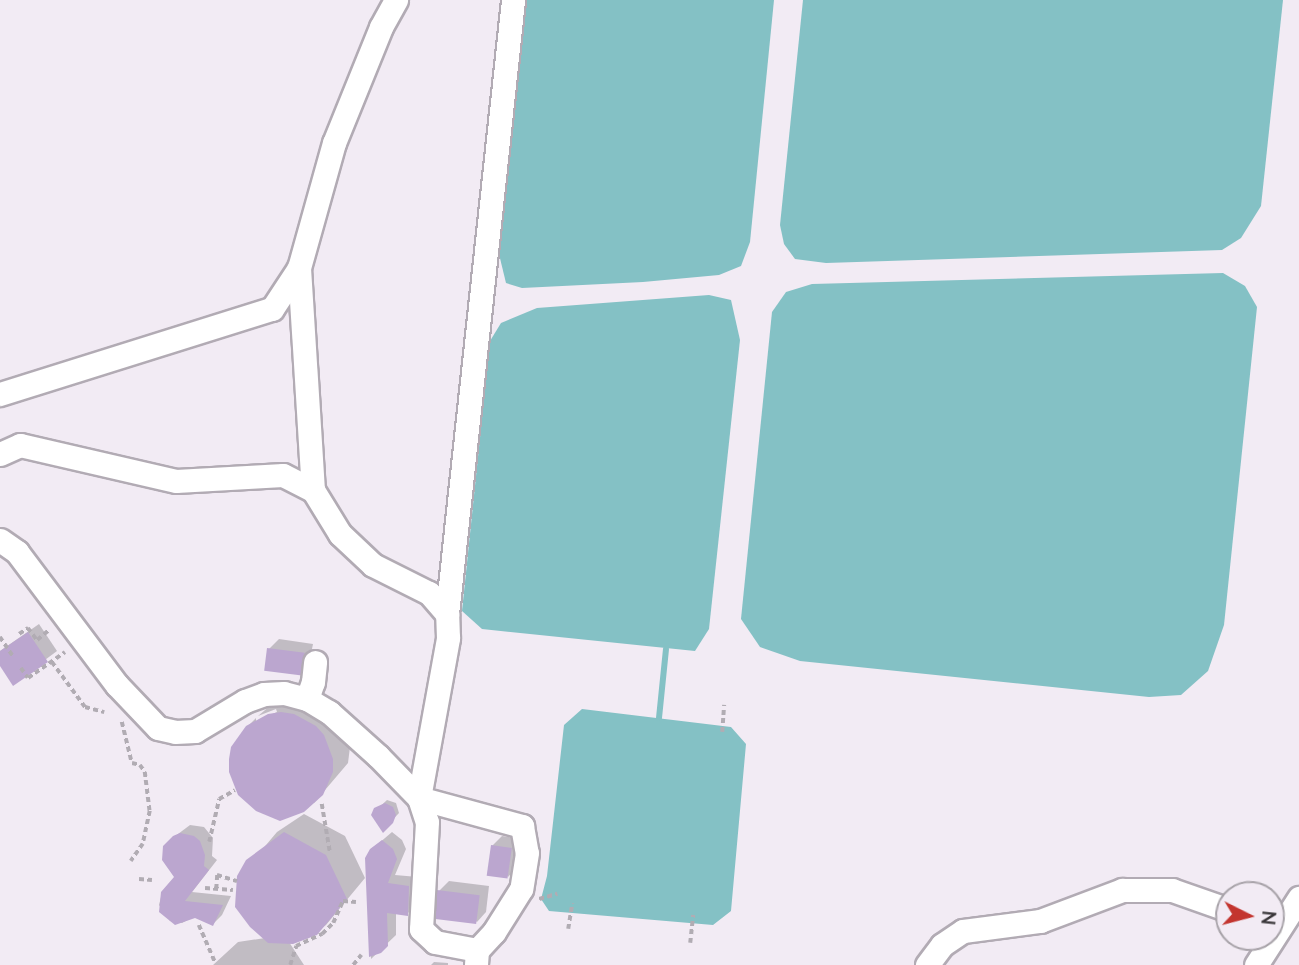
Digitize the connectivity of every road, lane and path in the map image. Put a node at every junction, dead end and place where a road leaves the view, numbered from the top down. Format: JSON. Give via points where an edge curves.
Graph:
{"nodes":[{"id":1,"x":396,"y":0,"type":"edge"},
{"id":2,"x":513,"y":0,"type":"edge"},
{"id":3,"x":299,"y":268,"type":"junction"},
{"id":4,"x":0,"y":394,"type":"edge"},
{"id":5,"x":0,"y":454,"type":"edge"},
{"id":6,"x":313,"y":490,"type":"junction"},
{"id":7,"x":0,"y":540,"type":"edge"},
{"id":8,"x":447,"y":614,"type":"junction"},
{"id":9,"x":19,"y":634,"type":"dead end"},
{"id":10,"x":0,"y":637,"type":"edge"},
{"id":11,"x":34,"y":637,"type":"dead end"},
{"id":12,"x":62,"y":653,"type":"dead end"},
{"id":13,"x":13,"y":656,"type":"dead end"},
{"id":14,"x":52,"y":662,"type":"junction"},
{"id":15,"x":315,"y":662,"type":"dead end"},
{"id":16,"x":21,"y":668,"type":"dead end"},
{"id":17,"x":117,"y":685,"type":"junction"},
{"id":18,"x":307,"y":699,"type":"junction"},
{"id":19,"x":724,"y":705,"type":"dead end"},
{"id":20,"x":104,"y":712,"type":"dead end"},
{"id":21,"x":722,"y":732,"type":"dead end"},
{"id":22,"x":235,"y":790,"type":"dead end"},
{"id":23,"x":419,"y":798,"type":"junction"},
{"id":24,"x":322,"y":804,"type":"dead end"},
{"id":25,"x":209,"y":842,"type":"dead end"},
{"id":26,"x":330,"y":852,"type":"dead end"},
{"id":27,"x":131,"y":860,"type":"dead end"},
{"id":28,"x":139,"y":879,"type":"dead end"},
{"id":29,"x":152,"y":880,"type":"dead end"},
{"id":30,"x":237,"y":881,"type":"dead end"},
{"id":31,"x":205,"y":888,"type":"dead end"},
{"id":32,"x":216,"y":889,"type":"junction"},
{"id":33,"x":233,"y":890,"type":"dead end"},
{"id":34,"x":557,"y":894,"type":"dead end"},
{"id":35,"x":1299,"y":898,"type":"edge"},
{"id":36,"x":356,"y":902,"type":"dead end"},
{"id":37,"x":530,"y":902,"type":"dead end"},
{"id":38,"x":572,"y":903,"type":"dead end"},
{"id":39,"x":1215,"y":904,"type":"edge"},
{"id":40,"x":693,"y":915,"type":"dead end"},
{"id":41,"x":1285,"y":917,"type":"edge"},
{"id":42,"x":199,"y":925,"type":"dead end"},
{"id":43,"x":568,"y":929,"type":"dead end"},
{"id":44,"x":690,"y":943,"type":"dead end"},
{"id":45,"x":361,"y":955,"type":"dead end"},
{"id":46,"x":476,"y":957,"type":"edge"},
{"id":47,"x":215,"y":962,"type":"dead end"},
{"id":48,"x":290,"y":965,"type":"edge"},
{"id":49,"x":353,"y":965,"type":"edge"},
{"id":50,"x":927,"y":965,"type":"edge"}],
"edges":[{"from":1,"to":3,"type":"lane","via":[[334,143]]},
{"from":2,"to":8,"type":"lane"},
{"from":3,"to":4,"type":"lane","via":[[272,309]]},
{"from":3,"to":6,"type":"lane"},
{"from":5,"to":6,"type":"lane","via":[[20,445],[176,481],[283,475]]},
{"from":6,"to":8,"type":"lane","via":[[340,534],[373,565],[429,593]]},
{"from":7,"to":17,"type":"lane","via":[[17,552]]},
{"from":8,"to":23,"type":"lane","via":[[448,638]]},
{"from":9,"to":11,"type":"path","via":[[28,628]]},
{"from":10,"to":13,"type":"path"},
{"from":12,"to":14,"type":"path"},
{"from":14,"to":16,"type":"path","via":[[28,678]]},
{"from":14,"to":20,"type":"path","via":[[85,707]]},
{"from":15,"to":18,"type":"lane"},
{"from":17,"to":18,"type":"lane","via":[[158,728],[175,732],[195,732],[264,694]]},
{"from":17,"to":27,"type":"path","via":[[132,763],[145,772],[150,811],[143,844]]},
{"from":18,"to":23,"type":"lane","via":[[329,712]]},
{"from":19,"to":21,"type":"path"},
{"from":22,"to":25,"type":"path","via":[[219,799]]},
{"from":23,"to":46,"type":"lane","via":[[427,822],[421,929],[435,942]]},
{"from":23,"to":46,"type":"lane","via":[[522,826],[527,853],[520,889]]},
{"from":24,"to":26,"type":"path"},
{"from":28,"to":29,"type":"path"},
{"from":30,"to":32,"type":"path","via":[[216,875]]},
{"from":31,"to":32,"type":"path"},
{"from":32,"to":33,"type":"path"},
{"from":34,"to":37,"type":"path"},
{"from":35,"to":41,"type":"lane"},
{"from":36,"to":48,"type":"path","via":[[343,901],[323,934],[296,946]]},
{"from":38,"to":43,"type":"path"},
{"from":39,"to":50,"type":"lane","via":[[1172,890],[1122,890],[1040,920],[964,931],[942,945]]},
{"from":40,"to":44,"type":"path"},
{"from":42,"to":47,"type":"path"},
{"from":45,"to":49,"type":"path"}]}
